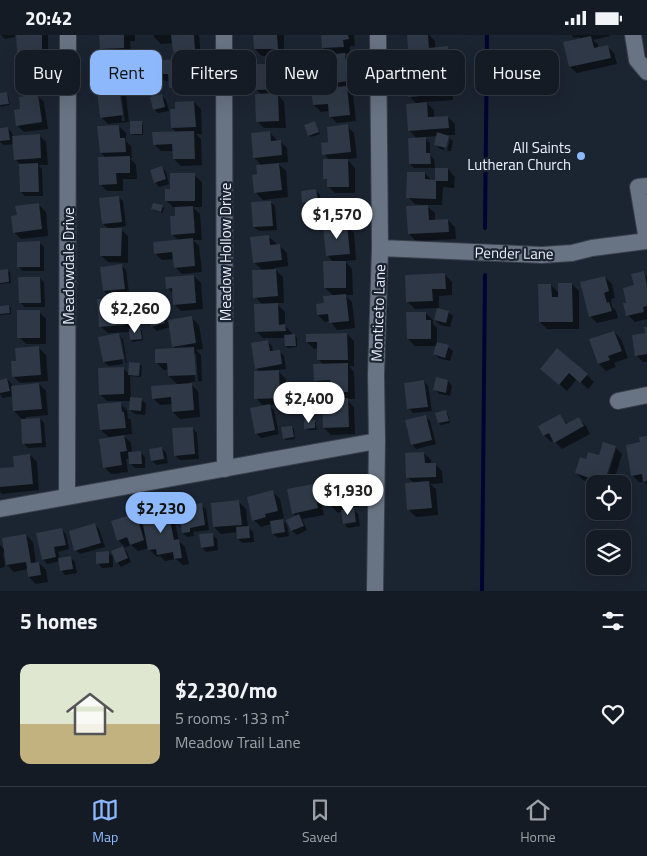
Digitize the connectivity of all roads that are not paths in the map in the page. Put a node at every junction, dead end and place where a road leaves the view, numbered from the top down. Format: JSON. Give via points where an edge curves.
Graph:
{"nodes":[{"id":1,"x":68,"y":35,"type":"edge"},
{"id":2,"x":224,"y":35,"type":"edge"},
{"id":3,"x":378,"y":35,"type":"edge"},
{"id":4,"x":632,"y":35,"type":"edge"},
{"id":5,"x":647,"y":72,"type":"edge"},
{"id":6,"x":647,"y":186,"type":"edge"},
{"id":7,"x":647,"y":240,"type":"edge"},
{"id":8,"x":380,"y":248,"type":"junction"},
{"id":9,"x":647,"y":395,"type":"edge"},
{"id":10,"x":618,"y":401,"type":"dead end"},
{"id":11,"x":377,"y":441,"type":"junction"},
{"id":12,"x":225,"y":469,"type":"junction"},
{"id":13,"x":67,"y":497,"type":"junction"},
{"id":14,"x":0,"y":509,"type":"edge"},
{"id":15,"x":375,"y":591,"type":"edge"}],
"edges":[{"from":1,"to":13,"type":"street","name":"Meadowdale Drive"},
{"from":2,"to":12,"type":"street","name":"Meadow Hollow Drive"},
{"from":3,"to":8,"type":"street","name":"Monticeto Lane"},
{"from":4,"to":5,"type":"street","via":[[637,60]]},
{"from":6,"to":7,"type":"street","via":[[638,187]]},
{"from":7,"to":8,"type":"street","name":"Pender Lane","via":[[542,255]]},
{"from":8,"to":11,"type":"street","name":"Monticeto Lane"},
{"from":9,"to":10,"type":"street"},
{"from":11,"to":12,"type":"street"},
{"from":11,"to":15,"type":"street","name":"Monticeto Lane"},
{"from":12,"to":13,"type":"street"},
{"from":13,"to":14,"type":"street"}]}
